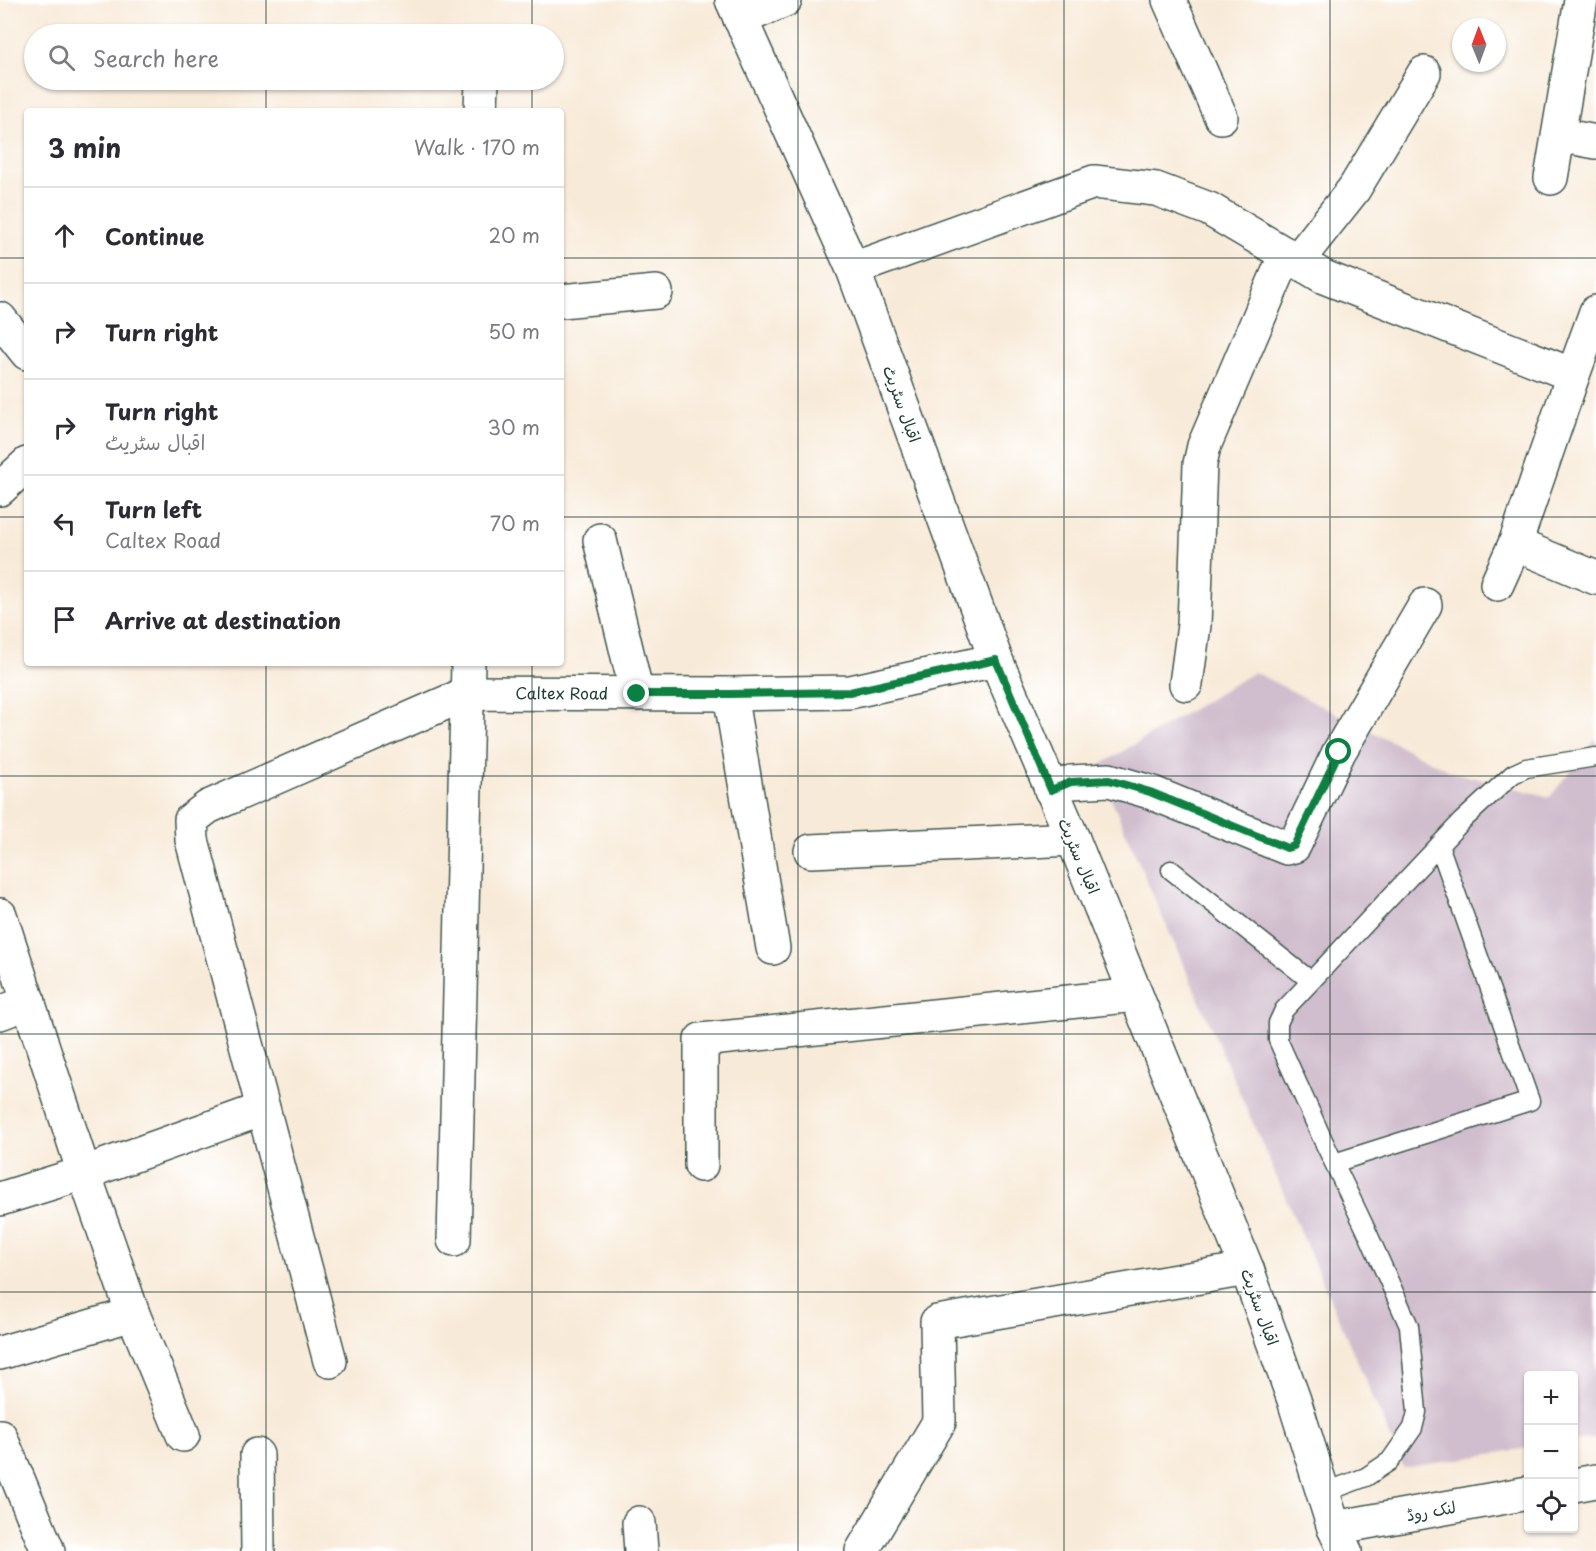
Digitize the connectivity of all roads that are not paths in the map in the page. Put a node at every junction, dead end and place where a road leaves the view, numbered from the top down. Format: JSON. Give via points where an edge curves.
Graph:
{"nodes":[{"id":1,"x":785,"y":0,"type":"edge"},
{"id":2,"x":1169,"y":0,"type":"edge"},
{"id":3,"x":1581,"y":0,"type":"edge"},
{"id":4,"x":736,"y":10,"type":"edge"},
{"id":5,"x":1424,"y":73,"type":"dead end"},
{"id":6,"x":482,"y":90,"type":"edge"},
{"id":7,"x":481,"y":108,"type":"edge"},
{"id":8,"x":1221,"y":117,"type":"dead end"},
{"id":9,"x":1559,"y":135,"type":"junction"},
{"id":10,"x":1596,"y":142,"type":"edge"},
{"id":11,"x":1551,"y":178,"type":"dead end"},
{"id":12,"x":1292,"y":258,"type":"junction"},
{"id":13,"x":853,"y":269,"type":"junction"},
{"id":14,"x":656,"y":292,"type":"dead end"},
{"id":15,"x":564,"y":301,"type":"edge"},
{"id":16,"x":1596,"y":312,"type":"edge"},
{"id":17,"x":0,"y":319,"type":"edge"},
{"id":18,"x":24,"y":349,"type":"edge"},
{"id":19,"x":1573,"y":375,"type":"junction"},
{"id":20,"x":24,"y":467,"type":"edge"},
{"id":21,"x":0,"y":489,"type":"edge"},
{"id":22,"x":600,"y":540,"type":"dead end"},
{"id":23,"x":1515,"y":544,"type":"junction"},
{"id":24,"x":1596,"y":578,"type":"edge"},
{"id":25,"x":1497,"y":584,"type":"dead end"},
{"id":26,"x":1425,"y":605,"type":"dead end"},
{"id":27,"x":996,"y":660,"type":"junction"},
{"id":28,"x":468,"y":678,"type":"edge"},
{"id":29,"x":1186,"y":684,"type":"dead end"},
{"id":30,"x":637,"y":694,"type":"junction"},
{"id":31,"x":730,"y":694,"type":"junction"},
{"id":32,"x":1596,"y":757,"type":"edge"},
{"id":33,"x":1051,"y":790,"type":"junction"},
{"id":34,"x":1073,"y":839,"type":"junction"},
{"id":35,"x":1439,"y":845,"type":"junction"},
{"id":36,"x":811,"y":851,"type":"dead end"},
{"id":37,"x":1171,"y":870,"type":"dead end"},
{"id":38,"x":0,"y":915,"type":"edge"},
{"id":39,"x":773,"y":948,"type":"dead end"},
{"id":40,"x":1311,"y":981,"type":"junction"},
{"id":41,"x":1136,"y":995,"type":"junction"},
{"id":42,"x":15,"y":1007,"type":"edge"},
{"id":43,"x":263,"y":1109,"type":"junction"},
{"id":44,"x":1334,"y":1163,"type":"junction"},
{"id":45,"x":701,"y":1165,"type":"dead end"},
{"id":46,"x":84,"y":1173,"type":"junction"},
{"id":47,"x":0,"y":1199,"type":"edge"},
{"id":48,"x":454,"y":1240,"type":"dead end"},
{"id":49,"x":1247,"y":1269,"type":"junction"},
{"id":50,"x":132,"y":1314,"type":"junction"},
{"id":51,"x":0,"y":1353,"type":"edge"},
{"id":52,"x":330,"y":1361,"type":"dead end"},
{"id":53,"x":183,"y":1435,"type":"dead end"},
{"id":54,"x":0,"y":1436,"type":"edge"},
{"id":55,"x":257,"y":1455,"type":"dead end"},
{"id":56,"x":1596,"y":1481,"type":"edge"},
{"id":57,"x":1578,"y":1484,"type":"edge"},
{"id":58,"x":1323,"y":1493,"type":"junction"},
{"id":59,"x":1524,"y":1494,"type":"edge"},
{"id":60,"x":1340,"y":1540,"type":"edge"},
{"id":61,"x":48,"y":1551,"type":"edge"},
{"id":62,"x":258,"y":1551,"type":"edge"},
{"id":63,"x":862,"y":1551,"type":"edge"}],
"edges":[{"from":1,"to":4,"type":"street"},
{"from":2,"to":8,"type":"street"},
{"from":3,"to":9,"type":"street"},
{"from":4,"to":13,"type":"street","name":"اقبال سٹریٹ"},
{"from":5,"to":12,"type":"street","via":[[1354,189]]},
{"from":6,"to":7,"type":"street"},
{"from":9,"to":10,"type":"street"},
{"from":9,"to":11,"type":"street"},
{"from":12,"to":13,"type":"street","via":[[1209,209],[1156,189],[1094,182]]},
{"from":12,"to":19,"type":"street","via":[[1324,277]]},
{"from":12,"to":29,"type":"street","via":[[1204,446],[1199,476],[1194,625]]},
{"from":13,"to":27,"type":"street","name":"اقبال سٹریٹ"},
{"from":14,"to":15,"type":"street"},
{"from":16,"to":19,"type":"street"},
{"from":17,"to":18,"type":"street"},
{"from":19,"to":23,"type":"street"},
{"from":20,"to":21,"type":"street"},
{"from":22,"to":30,"type":"street"},
{"from":23,"to":24,"type":"street"},
{"from":23,"to":25,"type":"street"},
{"from":26,"to":33,"type":"street","via":[[1339,752],[1294,846],[1287,848],[1150,792],[1109,780],[1071,782]]},
{"from":27,"to":31,"type":"street","name":"Caltex Road","via":[[850,692]]},
{"from":27,"to":33,"type":"street","name":"اقبال سٹریٹ"},
{"from":28,"to":30,"type":"street","name":"Caltex Road"},
{"from":28,"to":43,"type":"street","name":"Caltex Road","via":[[208,807],[191,820],[192,840]]},
{"from":28,"to":48,"type":"street"},
{"from":30,"to":31,"type":"street","name":"Caltex Road"},
{"from":31,"to":39,"type":"street"},
{"from":32,"to":35,"type":"lane","via":[[1526,768],[1513,774]]},
{"from":33,"to":34,"type":"street","name":"اقبال سٹریٹ"},
{"from":34,"to":36,"type":"street"},
{"from":34,"to":41,"type":"street","name":"اقبال سٹریٹ"},
{"from":35,"to":40,"type":"lane"},
{"from":35,"to":44,"type":"lane","via":[[1530,1101]]},
{"from":37,"to":40,"type":"lane"},
{"from":38,"to":42,"type":"street"},
{"from":40,"to":44,"type":"lane","via":[[1284,1010],[1278,1023],[1278,1040]]},
{"from":41,"to":45,"type":"street","via":[[701,1040]]},
{"from":41,"to":49,"type":"street","name":"اقبال سٹریٹ"},
{"from":42,"to":46,"type":"street"},
{"from":43,"to":46,"type":"street"},
{"from":43,"to":52,"type":"street"},
{"from":44,"to":58,"type":"lane","via":[[1409,1326],[1417,1412],[1413,1428],[1390,1461],[1366,1477]]},
{"from":46,"to":47,"type":"street"},
{"from":46,"to":50,"type":"street"},
{"from":49,"to":58,"type":"street","name":"اقبال سٹریٹ"},
{"from":49,"to":63,"type":"street","via":[[937,1322],[939,1422]]},
{"from":50,"to":51,"type":"street"},
{"from":50,"to":53,"type":"street"},
{"from":54,"to":61,"type":"street"},
{"from":55,"to":62,"type":"street"},
{"from":56,"to":57,"type":"street"},
{"from":58,"to":60,"type":"street","name":"اقبال سٹریٹ"},
{"from":59,"to":60,"type":"street","name":"لنک روڈ"}]}
